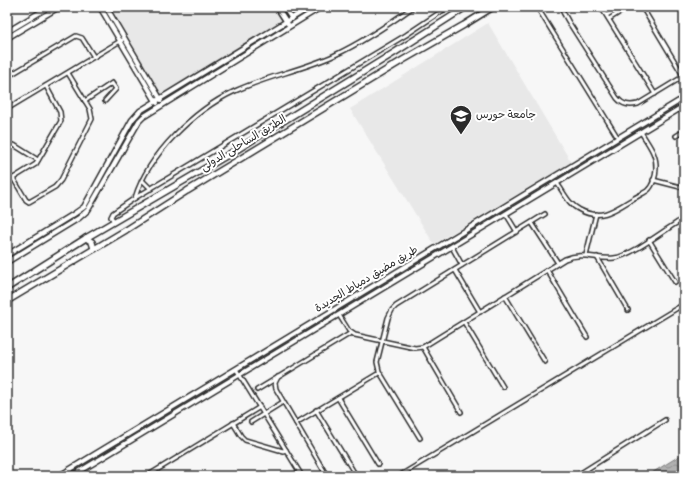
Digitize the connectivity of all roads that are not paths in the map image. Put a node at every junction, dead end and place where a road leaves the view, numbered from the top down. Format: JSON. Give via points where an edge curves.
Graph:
{"nodes":[{"id":1,"x":48,"y":7,"type":"edge"},
{"id":2,"x":59,"y":7,"type":"edge"},
{"id":3,"x":100,"y":7,"type":"edge"},
{"id":4,"x":106,"y":7,"type":"edge"},
{"id":5,"x":278,"y":7,"type":"edge"},
{"id":6,"x":284,"y":7,"type":"edge"},
{"id":7,"x":310,"y":7,"type":"edge"},
{"id":8,"x":321,"y":7,"type":"edge"},
{"id":9,"x":413,"y":7,"type":"edge"},
{"id":10,"x":448,"y":7,"type":"edge"},
{"id":11,"x":466,"y":7,"type":"edge"},
{"id":12,"x":493,"y":7,"type":"edge"},
{"id":13,"x":537,"y":7,"type":"edge"},
{"id":14,"x":563,"y":7,"type":"edge"},
{"id":15,"x":602,"y":7,"type":"edge"},
{"id":16,"x":620,"y":7,"type":"edge"},
{"id":17,"x":628,"y":7,"type":"edge"},
{"id":18,"x":642,"y":7,"type":"edge"},
{"id":19,"x":682,"y":7,"type":"edge"},
{"id":20,"x":684,"y":11,"type":"edge"},
{"id":21,"x":608,"y":17,"type":"junction"},
{"id":22,"x":291,"y":18,"type":"junction"},
{"id":23,"x":286,"y":21,"type":"junction"},
{"id":24,"x":294,"y":23,"type":"junction"},
{"id":25,"x":289,"y":26,"type":"junction"},
{"id":26,"x":7,"y":32,"type":"edge"},
{"id":27,"x":7,"y":38,"type":"edge"},
{"id":28,"x":125,"y":38,"type":"junction"},
{"id":29,"x":120,"y":41,"type":"junction"},
{"id":30,"x":94,"y":57,"type":"junction"},
{"id":31,"x":68,"y":73,"type":"junction"},
{"id":32,"x":684,"y":76,"type":"edge"},
{"id":33,"x":7,"y":77,"type":"edge"},
{"id":34,"x":46,"y":86,"type":"junction"},
{"id":35,"x":655,"y":94,"type":"junction"},
{"id":36,"x":684,"y":98,"type":"edge"},
{"id":37,"x":158,"y":100,"type":"junction"},
{"id":38,"x":85,"y":101,"type":"junction"},
{"id":39,"x":105,"y":101,"type":"dead end"},
{"id":40,"x":162,"y":105,"type":"junction"},
{"id":41,"x":684,"y":106,"type":"edge"},
{"id":42,"x":7,"y":109,"type":"edge"},
{"id":43,"x":684,"y":131,"type":"edge"},
{"id":44,"x":641,"y":132,"type":"junction"},
{"id":45,"x":676,"y":136,"type":"dead end"},
{"id":46,"x":618,"y":138,"type":"junction"},
{"id":47,"x":7,"y":146,"type":"edge"},
{"id":48,"x":38,"y":160,"type":"junction"},
{"id":49,"x":578,"y":163,"type":"junction"},
{"id":50,"x":581,"y":168,"type":"junction"},
{"id":51,"x":13,"y":178,"type":"junction"},
{"id":52,"x":142,"y":180,"type":"junction"},
{"id":53,"x":653,"y":180,"type":"junction"},
{"id":54,"x":7,"y":182,"type":"edge"},
{"id":55,"x":557,"y":183,"type":"junction"},
{"id":56,"x":684,"y":188,"type":"edge"},
{"id":57,"x":151,"y":189,"type":"junction"},
{"id":58,"x":136,"y":198,"type":"junction"},
{"id":59,"x":506,"y":214,"type":"junction"},
{"id":60,"x":545,"y":214,"type":"dead end"},
{"id":61,"x":596,"y":214,"type":"junction"},
{"id":62,"x":684,"y":216,"type":"edge"},
{"id":63,"x":114,"y":221,"type":"junction"},
{"id":64,"x":532,"y":223,"type":"junction"},
{"id":65,"x":517,"y":232,"type":"junction"},
{"id":66,"x":86,"y":238,"type":"junction"},
{"id":67,"x":649,"y":240,"type":"junction"},
{"id":68,"x":452,"y":247,"type":"junction"},
{"id":69,"x":94,"y":249,"type":"junction"},
{"id":70,"x":7,"y":255,"type":"edge"},
{"id":71,"x":586,"y":255,"type":"junction"},
{"id":72,"x":597,"y":257,"type":"junction"},
{"id":73,"x":7,"y":262,"type":"edge"},
{"id":74,"x":558,"y":263,"type":"junction"},
{"id":75,"x":462,"y":265,"type":"junction"},
{"id":76,"x":455,"y":270,"type":"junction"},
{"id":77,"x":547,"y":270,"type":"junction"},
{"id":78,"x":675,"y":282,"type":"dead end"},
{"id":79,"x":7,"y":288,"type":"edge"},
{"id":80,"x":360,"y":295,"type":"junction"},
{"id":81,"x":506,"y":296,"type":"junction"},
{"id":82,"x":364,"y":300,"type":"junction"},
{"id":83,"x":7,"y":301,"type":"edge"},
{"id":84,"x":684,"y":304,"type":"edge"},
{"id":85,"x":628,"y":310,"type":"dead end"},
{"id":86,"x":480,"y":312,"type":"junction"},
{"id":87,"x":339,"y":315,"type":"junction"},
{"id":88,"x":464,"y":322,"type":"junction"},
{"id":89,"x":351,"y":333,"type":"junction"},
{"id":90,"x":587,"y":337,"type":"dead end"},
{"id":91,"x":382,"y":341,"type":"junction"},
{"id":92,"x":423,"y":347,"type":"junction"},
{"id":93,"x":545,"y":362,"type":"dead end"},
{"id":94,"x":236,"y":369,"type":"junction"},
{"id":95,"x":380,"y":373,"type":"junction"},
{"id":96,"x":240,"y":375,"type":"junction"},
{"id":97,"x":278,"y":377,"type":"junction"},
{"id":98,"x":503,"y":387,"type":"dead end"},
{"id":99,"x":257,"y":390,"type":"dead end"},
{"id":100,"x":338,"y":398,"type":"junction"},
{"id":101,"x":283,"y":402,"type":"junction"},
{"id":102,"x":260,"y":407,"type":"junction"},
{"id":103,"x":316,"y":410,"type":"junction"},
{"id":104,"x":461,"y":412,"type":"dead end"},
{"id":105,"x":264,"y":414,"type":"junction"},
{"id":106,"x":665,"y":420,"type":"dead end"},
{"id":107,"x":251,"y":422,"type":"dead end"},
{"id":108,"x":233,"y":423,"type":"junction"},
{"id":109,"x":296,"y":423,"type":"junction"},
{"id":110,"x":130,"y":433,"type":"junction"},
{"id":111,"x":420,"y":438,"type":"dead end"},
{"id":112,"x":134,"y":439,"type":"junction"},
{"id":113,"x":286,"y":450,"type":"junction"},
{"id":114,"x":378,"y":464,"type":"dead end"},
{"id":115,"x":299,"y":472,"type":"junction"},
{"id":116,"x":355,"y":474,"type":"dead end"},
{"id":117,"x":59,"y":476,"type":"edge"},
{"id":118,"x":72,"y":476,"type":"edge"},
{"id":119,"x":147,"y":476,"type":"edge"},
{"id":120,"x":292,"y":476,"type":"edge"},
{"id":121,"x":302,"y":476,"type":"edge"},
{"id":122,"x":327,"y":476,"type":"edge"},
{"id":123,"x":399,"y":476,"type":"edge"},
{"id":124,"x":576,"y":476,"type":"edge"}],
"edges":[{"from":1,"to":26,"type":"street"},
{"from":2,"to":27,"type":"street"},
{"from":3,"to":29,"type":"street"},
{"from":4,"to":28,"type":"street"},
{"from":5,"to":23,"type":"street"},
{"from":6,"to":22,"type":"street"},
{"from":7,"to":22,"type":"street"},
{"from":8,"to":24,"type":"street"},
{"from":9,"to":52,"type":"street","via":[[348,49],[312,65],[234,92],[200,112],[172,139]]},
{"from":10,"to":57,"type":"street"},
{"from":11,"to":63,"type":"highway","name":"الطريق الساحلى الدولى","via":[[398,51]]},
{"from":12,"to":69,"type":"highway","name":"الطريق الساحلى الدولى"},
{"from":13,"to":46,"type":"street"},
{"from":14,"to":35,"type":"street","via":[[568,21],[621,102],[632,105]]},
{"from":15,"to":21,"type":"street"},
{"from":16,"to":21,"type":"street"},
{"from":17,"to":21,"type":"street"},
{"from":18,"to":32,"type":"street"},
{"from":19,"to":20,"type":"street"},
{"from":21,"to":35,"type":"street"},
{"from":22,"to":23,"type":"street"},
{"from":22,"to":24,"type":"street"},
{"from":23,"to":25,"type":"street"},
{"from":23,"to":37,"type":"street"},
{"from":24,"to":25,"type":"street"},
{"from":25,"to":40,"type":"street"},
{"from":28,"to":29,"type":"street"},
{"from":28,"to":37,"type":"street"},
{"from":29,"to":30,"type":"street"},
{"from":29,"to":37,"type":"street"},
{"from":30,"to":31,"type":"street"},
{"from":30,"to":33,"type":"street","via":[[82,38],[76,36]]},
{"from":31,"to":34,"type":"street"},
{"from":31,"to":38,"type":"street"},
{"from":32,"to":35,"type":"street"},
{"from":34,"to":42,"type":"street"},
{"from":34,"to":48,"type":"street","via":[[62,118]]},
{"from":36,"to":46,"type":"street","name":"طريق مضيق دمياط الجديدة"},
{"from":37,"to":40,"type":"street"},
{"from":37,"to":70,"type":"street","via":[[134,118],[84,207]]},
{"from":38,"to":39,"type":"street","via":[[113,84],[116,89]]},
{"from":38,"to":51,"type":"street","via":[[91,113],[91,121],[58,184],[29,202]]},
{"from":40,"to":73,"type":"street","via":[[139,121],[85,213]]},
{"from":41,"to":44,"type":"street","name":"طريق مضيق دمياط الجديدة"},
{"from":43,"to":45,"type":"street"},
{"from":44,"to":50,"type":"street","name":"طريق مضيق دمياط الجديدة"},
{"from":44,"to":53,"type":"street","via":[[655,158]]},
{"from":46,"to":49,"type":"street","name":"طريق مضيق دمياط الجديدة"},
{"from":47,"to":48,"type":"street","via":[[14,146]]},
{"from":48,"to":51,"type":"street"},
{"from":49,"to":50,"type":"street"},
{"from":49,"to":80,"type":"street","name":"طريق مضيق دمياط الجديدة"},
{"from":50,"to":55,"type":"street","name":"طريق مضيق دمياط الجديدة"},
{"from":51,"to":54,"type":"street"},
{"from":52,"to":57,"type":"street"},
{"from":52,"to":58,"type":"street"},
{"from":53,"to":56,"type":"street"},
{"from":53,"to":61,"type":"street","via":[[647,190],[612,212]]},
{"from":55,"to":59,"type":"street","name":"طريق مضيق دمياط الجديدة"},
{"from":55,"to":61,"type":"street","via":[[574,206],[584,212]]},
{"from":57,"to":58,"type":"street"},
{"from":58,"to":63,"type":"street","via":[[113,213]]},
{"from":59,"to":65,"type":"street"},
{"from":59,"to":68,"type":"street","name":"طريق مضيق دمياط الجديدة"},
{"from":60,"to":64,"type":"street"},
{"from":61,"to":71,"type":"street"},
{"from":62,"to":67,"type":"street"},
{"from":63,"to":66,"type":"highway","name":"الطريق الساحلى الدولى"},
{"from":64,"to":65,"type":"street"},
{"from":64,"to":74,"type":"street"},
{"from":65,"to":75,"type":"street"},
{"from":66,"to":69,"type":"highway","via":[[92,242]]},
{"from":66,"to":79,"type":"highway","name":"الطريق الساحلى الدولى"},
{"from":67,"to":72,"type":"street","via":[[623,256]]},
{"from":67,"to":78,"type":"street"},
{"from":68,"to":75,"type":"street"},
{"from":68,"to":82,"type":"street","name":"طريق مضيق دمياط الجديدة"},
{"from":69,"to":83,"type":"highway","name":"الطريق الساحلى الدولى"},
{"from":71,"to":72,"type":"street"},
{"from":71,"to":74,"type":"street","via":[[573,256]]},
{"from":72,"to":85,"type":"street"},
{"from":74,"to":77,"type":"street"},
{"from":75,"to":76,"type":"street"},
{"from":76,"to":86,"type":"street"},
{"from":76,"to":91,"type":"street","via":[[396,306],[389,315]]},
{"from":77,"to":81,"type":"street"},
{"from":77,"to":90,"type":"street"},
{"from":80,"to":82,"type":"street"},
{"from":80,"to":94,"type":"street","name":"طريق مضيق دمياط الجديدة"},
{"from":81,"to":86,"type":"street"},
{"from":81,"to":93,"type":"street"},
{"from":82,"to":87,"type":"street","name":"طريق مضيق دمياط الجديدة"},
{"from":84,"to":123,"type":"street"},
{"from":86,"to":88,"type":"street"},
{"from":87,"to":89,"type":"street"},
{"from":87,"to":96,"type":"street","name":"طريق مضيق دمياط الجديدة"},
{"from":88,"to":92,"type":"street"},
{"from":88,"to":98,"type":"street"},
{"from":89,"to":91,"type":"street"},
{"from":89,"to":97,"type":"street"},
{"from":91,"to":92,"type":"street","via":[[416,348]]},
{"from":91,"to":95,"type":"street","via":[[377,362]]},
{"from":92,"to":104,"type":"street"},
{"from":94,"to":96,"type":"street"},
{"from":94,"to":110,"type":"street","name":"طريق مضيق دمياط الجديدة"},
{"from":95,"to":100,"type":"street"},
{"from":95,"to":111,"type":"street"},
{"from":96,"to":102,"type":"street"},
{"from":96,"to":112,"type":"street","name":"طريق مضيق دمياط الجديدة"},
{"from":97,"to":99,"type":"street"},
{"from":97,"to":101,"type":"street","via":[[276,387]]},
{"from":100,"to":103,"type":"street"},
{"from":100,"to":114,"type":"street"},
{"from":101,"to":105,"type":"street"},
{"from":101,"to":109,"type":"street"},
{"from":102,"to":105,"type":"street"},
{"from":102,"to":108,"type":"street"},
{"from":103,"to":109,"type":"street"},
{"from":103,"to":116,"type":"street"},
{"from":105,"to":107,"type":"street"},
{"from":105,"to":113,"type":"street"},
{"from":106,"to":124,"type":"street"},
{"from":108,"to":113,"type":"street","via":[[247,441]]},
{"from":108,"to":119,"type":"street"},
{"from":109,"to":122,"type":"street"},
{"from":110,"to":112,"type":"street"},
{"from":110,"to":117,"type":"street","name":"طريق مضيق دمياط الجديدة"},
{"from":112,"to":118,"type":"street","name":"طريق مضيق دمياط الجديدة"},
{"from":113,"to":115,"type":"street"},
{"from":115,"to":120,"type":"street"},
{"from":115,"to":121,"type":"street"}]}
